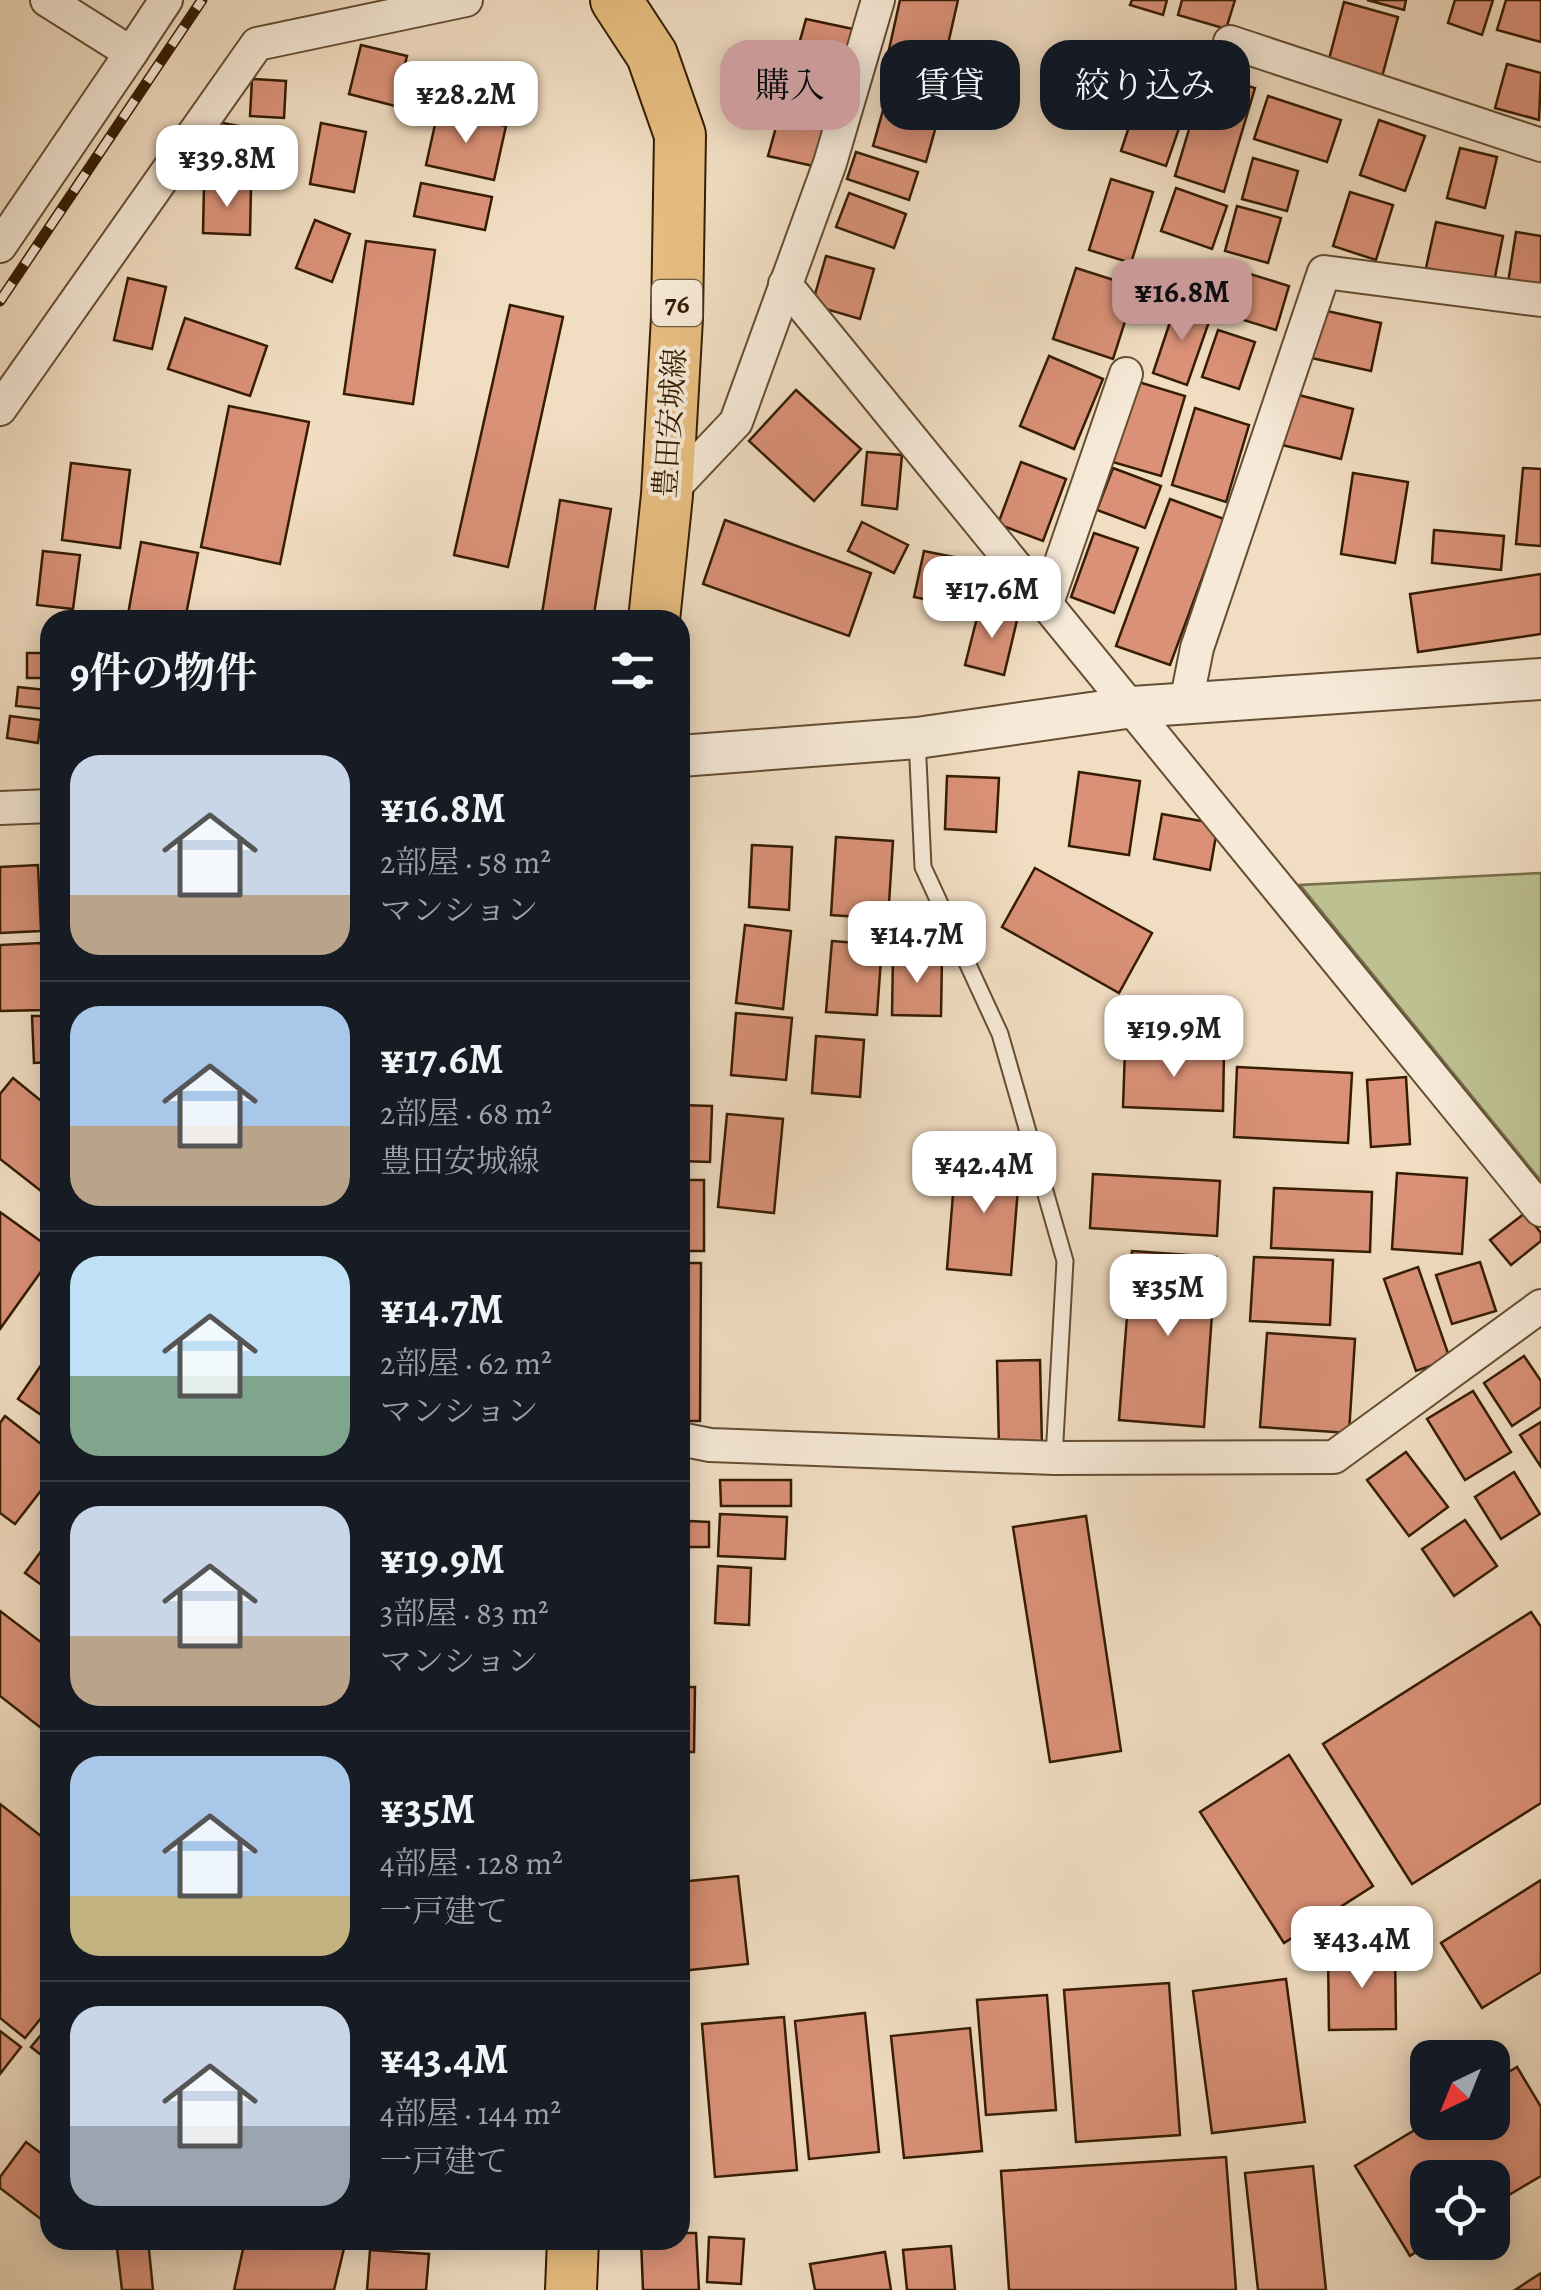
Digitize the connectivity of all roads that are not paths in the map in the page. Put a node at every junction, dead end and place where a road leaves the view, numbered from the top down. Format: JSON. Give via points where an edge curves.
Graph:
{"nodes":[{"id":1,"x":47,"y":0,"type":"edge"},
{"id":2,"x":166,"y":0,"type":"edge"},
{"id":3,"x":466,"y":0,"type":"edge"},
{"id":4,"x":616,"y":0,"type":"edge"},
{"id":5,"x":878,"y":0,"type":"edge"},
{"id":6,"x":1250,"y":49,"type":"edge"},
{"id":7,"x":131,"y":53,"type":"junction"},
{"id":8,"x":1541,"y":145,"type":"edge"},
{"id":9,"x":0,"y":246,"type":"edge"},
{"id":10,"x":784,"y":284,"type":"junction"},
{"id":11,"x":1541,"y":300,"type":"edge"},
{"id":12,"x":1126,"y":374,"type":"dead end"},
{"id":13,"x":0,"y":409,"type":"edge"},
{"id":14,"x":666,"y":495,"type":"junction"},
{"id":15,"x":1047,"y":604,"type":"junction"},
{"id":16,"x":655,"y":610,"type":"edge"},
{"id":17,"x":1541,"y":679,"type":"edge"},
{"id":18,"x":1186,"y":704,"type":"junction"},
{"id":19,"x":1133,"y":708,"type":"junction"},
{"id":20,"x":917,"y":738,"type":"junction"},
{"id":21,"x":690,"y":755,"type":"edge"},
{"id":22,"x":40,"y":806,"type":"edge"},
{"id":23,"x":0,"y":808,"type":"edge"},
{"id":24,"x":1541,"y":1210,"type":"edge"},
{"id":25,"x":1541,"y":1306,"type":"edge"},
{"id":26,"x":690,"y":1440,"type":"edge"},
{"id":27,"x":1054,"y":1458,"type":"junction"},
{"id":28,"x":573,"y":2250,"type":"edge"},
{"id":29,"x":571,"y":2290,"type":"edge"}],
"edges":[{"from":1,"to":7,"type":"street"},
{"from":2,"to":7,"type":"street"},
{"from":3,"to":13,"type":"street","via":[[257,44]]},
{"from":4,"to":14,"type":"main road","name":"豊田安城線","number":"76","via":[[652,55],[680,136]]},
{"from":5,"to":10,"type":"street","via":[[830,162]]},
{"from":6,"to":8,"type":"street"},
{"from":7,"to":9,"type":"street"},
{"from":10,"to":14,"type":"street","via":[[736,422]]},
{"from":10,"to":15,"type":"street"},
{"from":11,"to":18,"type":"street","via":[[1324,272],[1197,648]]},
{"from":12,"to":15,"type":"street"},
{"from":14,"to":16,"type":"main road","name":"豊田安城線","number":"76"},
{"from":15,"to":19,"type":"street"},
{"from":17,"to":18,"type":"street"},
{"from":18,"to":19,"type":"street"},
{"from":19,"to":20,"type":"street"},
{"from":19,"to":24,"type":"street"},
{"from":20,"to":21,"type":"street"},
{"from":20,"to":27,"type":"lane","via":[[922,866],[1000,1034],[1064,1262]]},
{"from":22,"to":23,"type":"street"},
{"from":25,"to":27,"type":"street","via":[[1334,1458]]},
{"from":26,"to":27,"type":"street"},
{"from":28,"to":29,"type":"main road"}]}
